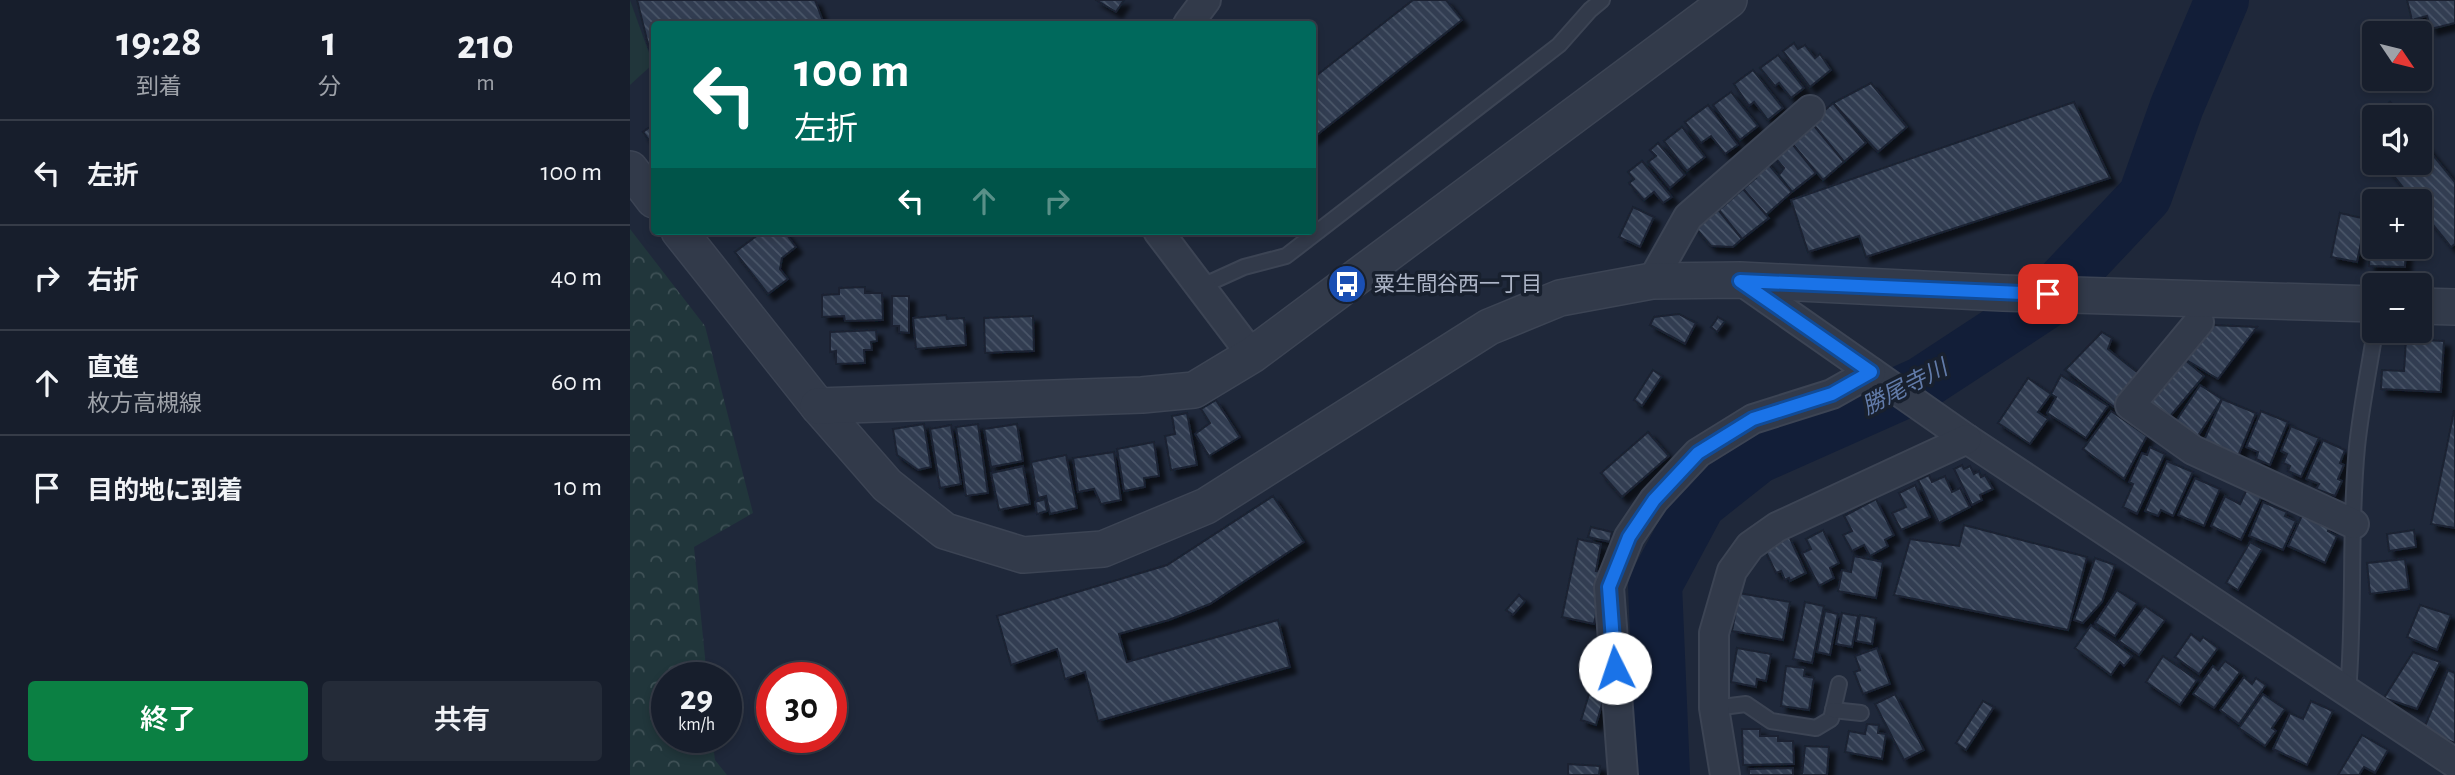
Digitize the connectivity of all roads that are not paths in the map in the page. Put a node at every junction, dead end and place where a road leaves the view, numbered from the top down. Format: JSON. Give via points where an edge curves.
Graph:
{"nodes":[{"id":1,"x":1206,"y":0,"type":"edge"},
{"id":2,"x":1602,"y":0,"type":"edge"},
{"id":3,"x":1729,"y":0,"type":"edge"},
{"id":4,"x":1190,"y":21,"type":"edge"},
{"id":5,"x":1810,"y":110,"type":"dead end"},
{"id":6,"x":630,"y":169,"type":"edge"},
{"id":7,"x":651,"y":196,"type":"edge"},
{"id":8,"x":1316,"y":233,"type":"edge"},
{"id":9,"x":682,"y":235,"type":"edge"},
{"id":10,"x":1161,"y":235,"type":"edge"},
{"id":11,"x":1313,"y":235,"type":"edge"},
{"id":12,"x":1652,"y":281,"type":"junction"},
{"id":13,"x":1740,"y":281,"type":"junction"},
{"id":14,"x":1200,"y":287,"type":"junction"},
{"id":15,"x":2362,"y":304,"type":"edge"},
{"id":16,"x":2432,"y":306,"type":"edge"},
{"id":17,"x":2455,"y":307,"type":"edge"},
{"id":18,"x":2199,"y":322,"type":"dead end"},
{"id":19,"x":2373,"y":343,"type":"edge"},
{"id":20,"x":1252,"y":355,"type":"junction"},
{"id":21,"x":1871,"y":372,"type":"junction"},
{"id":22,"x":818,"y":406,"type":"junction"},
{"id":23,"x":1967,"y":439,"type":"junction"},
{"id":24,"x":2354,"y":524,"type":"junction"},
{"id":25,"x":1839,"y":684,"type":"dead end"},
{"id":26,"x":2348,"y":692,"type":"junction"},
{"id":27,"x":1714,"y":708,"type":"junction"},
{"id":28,"x":1833,"y":710,"type":"junction"},
{"id":29,"x":1861,"y":713,"type":"dead end"},
{"id":30,"x":2455,"y":763,"type":"edge"},
{"id":31,"x":1623,"y":775,"type":"edge"},
{"id":32,"x":1725,"y":775,"type":"edge"}],
"edges":[{"from":1,"to":4,"type":"street"},
{"from":2,"to":8,"type":"lane","via":[[1559,45]]},
{"from":3,"to":20,"type":"street"},
{"from":5,"to":12,"type":"street","via":[[1688,216]]},
{"from":6,"to":7,"type":"street"},
{"from":9,"to":22,"type":"street"},
{"from":10,"to":14,"type":"street"},
{"from":11,"to":14,"type":"lane","via":[[1286,256],[1244,267]]},
{"from":12,"to":13,"type":"street"},
{"from":12,"to":22,"type":"street","via":[[1560,298],[1489,327],[1206,506],[1103,549],[1023,555],[945,531],[887,485]]},
{"from":13,"to":15,"type":"street"},
{"from":13,"to":21,"type":"street"},
{"from":14,"to":20,"type":"street"},
{"from":16,"to":17,"type":"street"},
{"from":18,"to":24,"type":"street","via":[[2130,405],[2193,450]]},
{"from":19,"to":24,"type":"lane","via":[[2357,446]]},
{"from":20,"to":22,"type":"street","via":[[1194,390]]},
{"from":21,"to":23,"type":"street"},
{"from":21,"to":31,"type":"street","via":[[1832,394],[1753,419],[1698,453],[1654,500],[1629,537],[1609,587]]},
{"from":23,"to":26,"type":"street"},
{"from":23,"to":27,"type":"street","via":[[1777,527],[1750,546],[1732,571],[1714,633]]},
{"from":24,"to":26,"type":"lane"},
{"from":25,"to":28,"type":"lane"},
{"from":26,"to":30,"type":"street"},
{"from":27,"to":28,"type":"lane","via":[[1746,704],[1771,721],[1816,728],[1831,719]]},
{"from":27,"to":32,"type":"street"},
{"from":28,"to":29,"type":"lane"}]}
